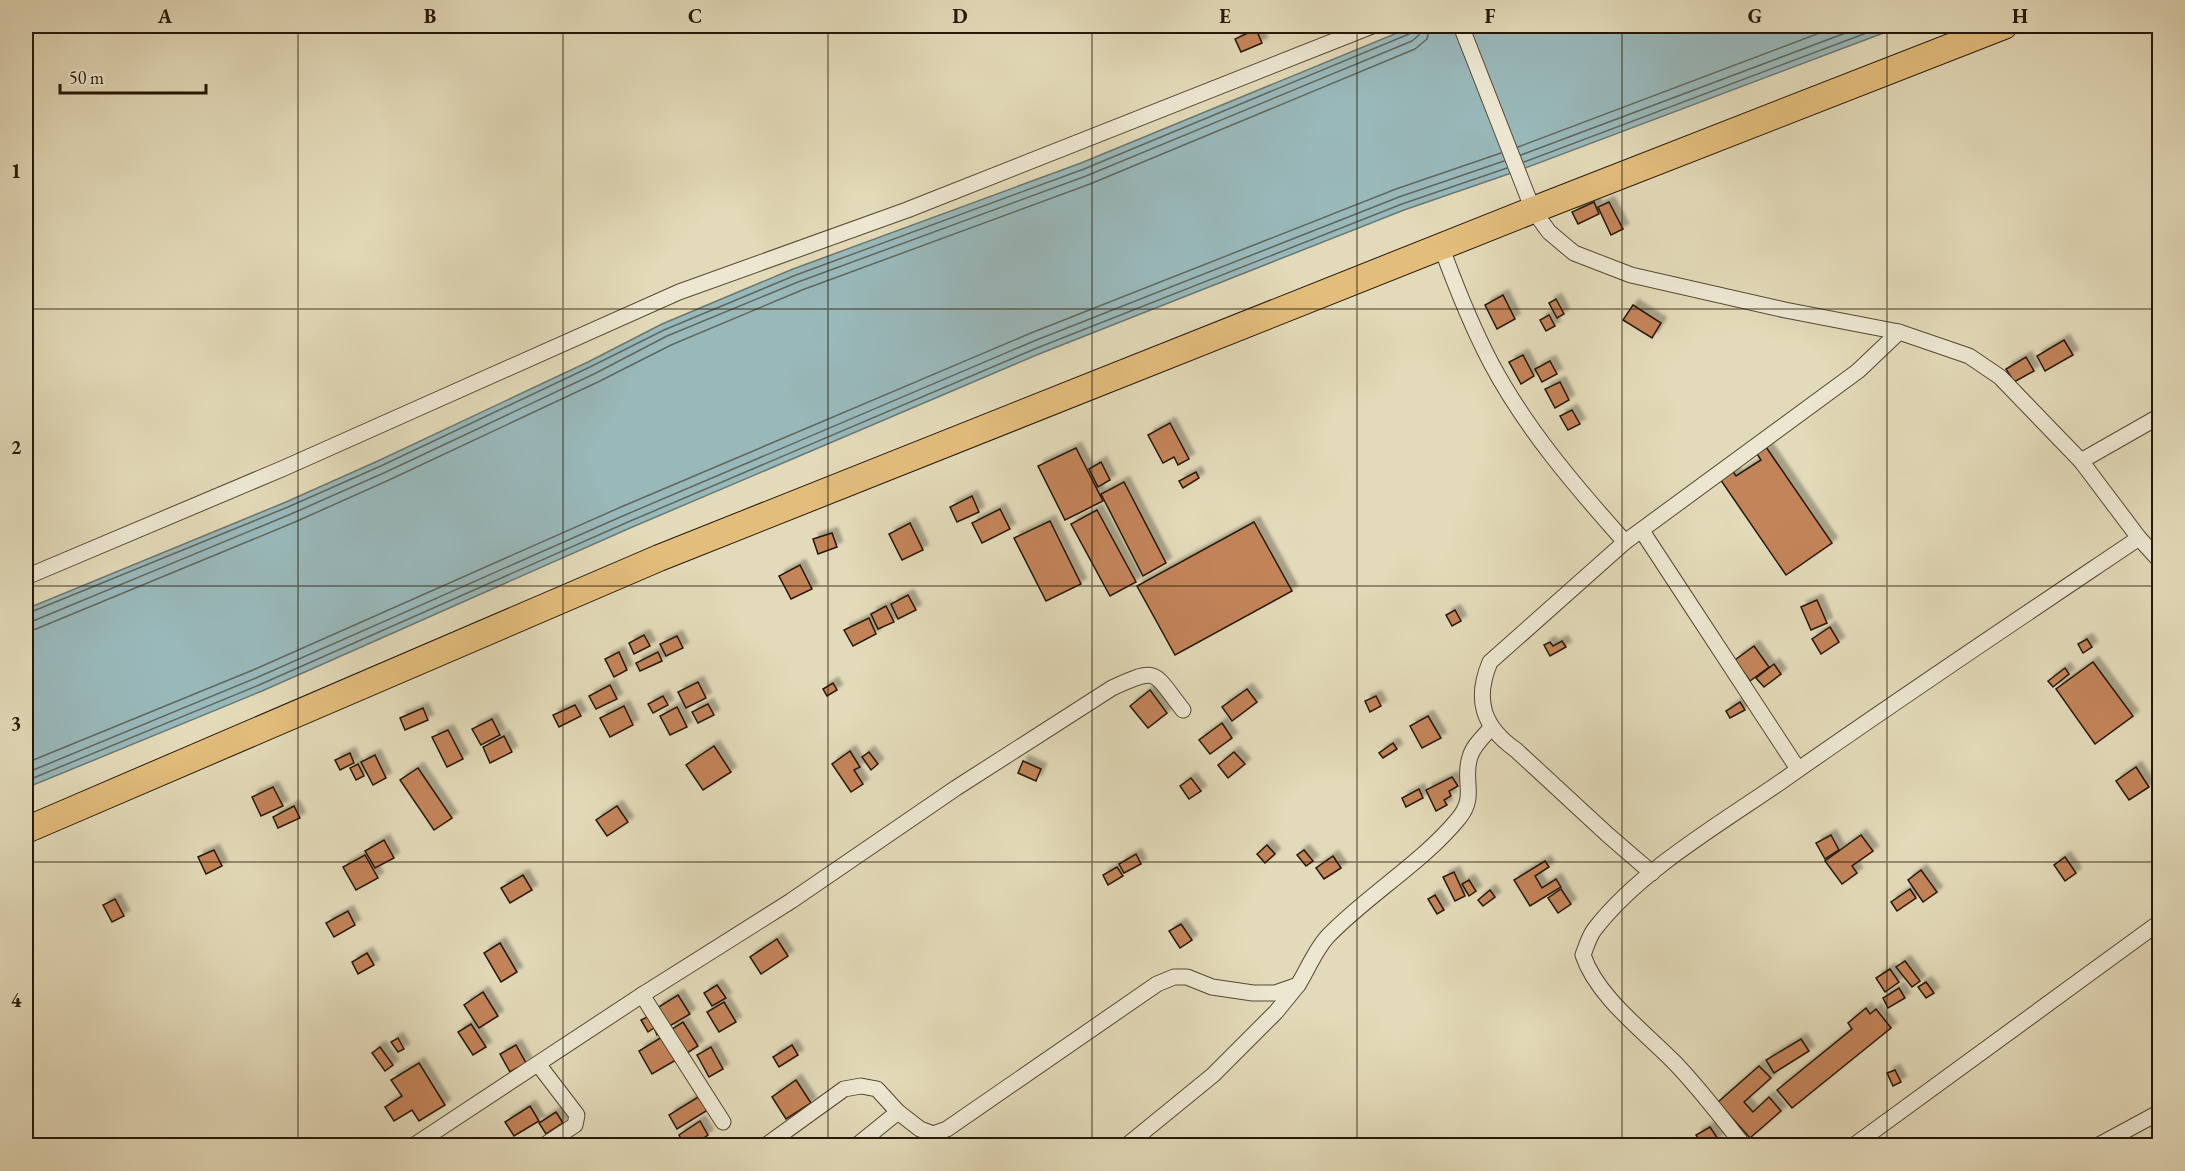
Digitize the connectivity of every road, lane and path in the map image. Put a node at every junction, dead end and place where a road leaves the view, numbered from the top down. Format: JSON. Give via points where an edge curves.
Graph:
{"nodes":[{"id":1,"x":1372,"y":26,"type":"edge"},
{"id":2,"x":1461,"y":26,"type":"edge"},
{"id":3,"x":2004,"y":26,"type":"edge"},
{"id":4,"x":1529,"y":200,"type":"junction"},
{"id":5,"x":1441,"y":246,"type":"junction"},
{"id":6,"x":1899,"y":332,"type":"junction"},
{"id":7,"x":2160,"y":416,"type":"edge"},
{"id":8,"x":2081,"y":461,"type":"junction"},
{"id":9,"x":1642,"y":531,"type":"junction"},
{"id":10,"x":2139,"y":538,"type":"junction"},
{"id":11,"x":1625,"y":542,"type":"junction"},
{"id":12,"x":2160,"y":561,"type":"edge"},
{"id":13,"x":26,"y":577,"type":"edge"},
{"id":14,"x":1183,"y":710,"type":"dead end"},
{"id":15,"x":1491,"y":728,"type":"junction"},
{"id":16,"x":1798,"y":769,"type":"junction"},
{"id":17,"x":26,"y":830,"type":"edge"},
{"id":18,"x":1652,"y":873,"type":"junction"},
{"id":19,"x":2160,"y":922,"type":"edge"},
{"id":20,"x":1298,"y":985,"type":"junction"},
{"id":21,"x":642,"y":995,"type":"junction"},
{"id":22,"x":538,"y":1064,"type":"junction"},
{"id":23,"x":898,"y":1112,"type":"junction"},
{"id":24,"x":2160,"y":1112,"type":"edge"},
{"id":25,"x":723,"y":1122,"type":"dead end"},
{"id":26,"x":413,"y":1146,"type":"edge"},
{"id":27,"x":543,"y":1146,"type":"edge"},
{"id":28,"x":765,"y":1146,"type":"edge"},
{"id":29,"x":856,"y":1146,"type":"edge"},
{"id":30,"x":1126,"y":1146,"type":"edge"},
{"id":31,"x":1744,"y":1146,"type":"edge"},
{"id":32,"x":1853,"y":1146,"type":"edge"},
{"id":33,"x":2097,"y":1146,"type":"edge"}],
"edges":[{"from":1,"to":13,"type":"street","via":[[907,210],[679,292],[284,468]]},
{"from":2,"to":4,"type":"street"},
{"from":3,"to":4,"type":"main road"},
{"from":4,"to":5,"type":"main road"},
{"from":4,"to":6,"type":"street","via":[[1549,232],[1574,254],[1631,275]]},
{"from":5,"to":11,"type":"street","via":[[1462,304],[1498,375],[1529,424]]},
{"from":5,"to":17,"type":"main road","via":[[659,558]]},
{"from":6,"to":8,"type":"street","via":[[1969,356],[2000,377]]},
{"from":6,"to":9,"type":"street","via":[[1858,371]]},
{"from":7,"to":8,"type":"street"},
{"from":8,"to":10,"type":"street"},
{"from":9,"to":11,"type":"street"},
{"from":9,"to":16,"type":"street"},
{"from":10,"to":12,"type":"street"},
{"from":10,"to":16,"type":"street"},
{"from":11,"to":15,"type":"street","via":[[1491,662],[1483,687],[1484,710]]},
{"from":14,"to":21,"type":"street","via":[[1157,676],[1135,677],[1112,688]]},
{"from":15,"to":18,"type":"street"},
{"from":15,"to":20,"type":"street","via":[[1469,760],[1470,796],[1459,819],[1328,936]]},
{"from":16,"to":18,"type":"street"},
{"from":18,"to":31,"type":"street","via":[[1593,932],[1583,955],[1587,969],[1613,1002],[1677,1065]]},
{"from":19,"to":32,"type":"street"},
{"from":20,"to":23,"type":"street","via":[[1275,993],[1252,993],[1174,977],[1157,984],[947,1129],[933,1134]]},
{"from":20,"to":30,"type":"street","via":[[1213,1075]]},
{"from":21,"to":22,"type":"street"},
{"from":21,"to":25,"type":"street"},
{"from":22,"to":26,"type":"street"},
{"from":22,"to":27,"type":"street","via":[[577,1114],[575,1125]]},
{"from":23,"to":28,"type":"street","via":[[877,1089],[844,1089]]},
{"from":23,"to":29,"type":"street"},
{"from":24,"to":33,"type":"street"}]}
